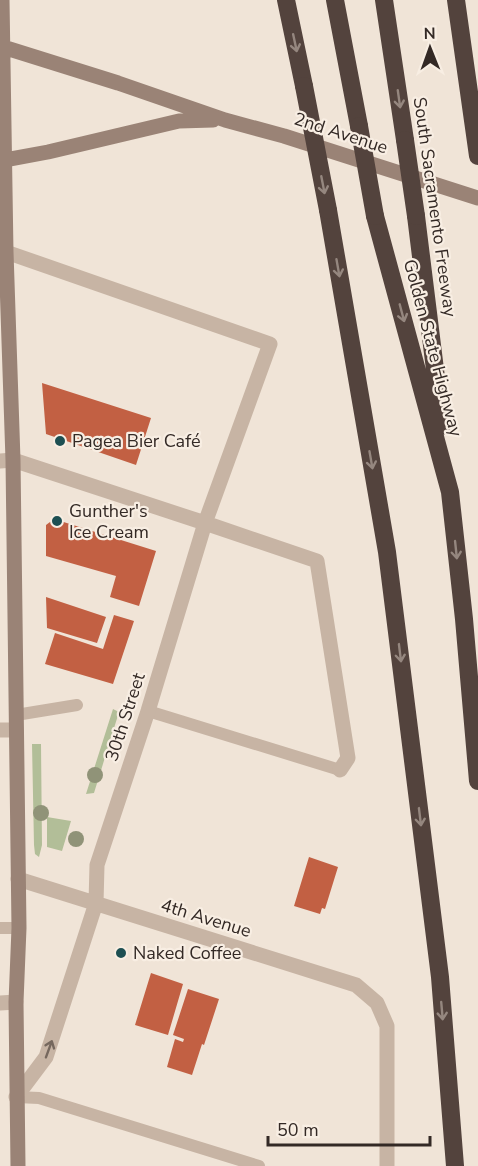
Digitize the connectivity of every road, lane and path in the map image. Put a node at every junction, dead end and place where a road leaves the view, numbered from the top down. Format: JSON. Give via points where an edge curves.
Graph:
{"nodes":[{"id":1,"x":2,"y":0,"type":"edge"},
{"id":2,"x":286,"y":0,"type":"edge"},
{"id":3,"x":335,"y":0,"type":"edge"},
{"id":4,"x":384,"y":0,"type":"edge"},
{"id":5,"x":456,"y":0,"type":"edge"},
{"id":6,"x":3,"y":47,"type":"junction"},
{"id":7,"x":225,"y":120,"type":"junction"},
{"id":8,"x":478,"y":156,"type":"edge"},
{"id":9,"x":2,"y":161,"type":"edge"},
{"id":10,"x":478,"y":198,"type":"edge"},
{"id":11,"x":6,"y":252,"type":"junction"},
{"id":12,"x":7,"y":460,"type":"edge"},
{"id":13,"x":450,"y":492,"type":"junction"},
{"id":14,"x":205,"y":523,"type":"junction"},
{"id":15,"x":77,"y":705,"type":"dead end"},
{"id":16,"x":148,"y":711,"type":"junction"},
{"id":17,"x":16,"y":722,"type":"junction"},
{"id":18,"x":0,"y":730,"type":"edge"},
{"id":19,"x":340,"y":770,"type":"joint"},
{"id":20,"x":478,"y":781,"type":"edge"},
{"id":21,"x":18,"y":879,"type":"junction"},
{"id":22,"x":96,"y":903,"type":"junction"},
{"id":23,"x":0,"y":928,"type":"edge"},
{"id":24,"x":19,"y":928,"type":"junction"},
{"id":25,"x":8,"y":1003,"type":"edge"},
{"id":26,"x":16,"y":1097,"type":"junction"},
{"id":27,"x":18,"y":1166,"type":"edge"},
{"id":28,"x":259,"y":1166,"type":"edge"},
{"id":29,"x":387,"y":1166,"type":"edge"},
{"id":30,"x":455,"y":1166,"type":"edge"}],
"edges":[{"from":1,"to":6,"type":"main road"},
{"from":2,"to":30,"type":"highway","one_way":true,"bridge":true,"via":[[328,210],[387,552],[440,977]]},
{"from":3,"to":13,"type":"highway","name":"Golden State Highway","one_way":true,"bridge":true,"via":[[375,216]]},
{"from":4,"to":13,"type":"highway","name":"South Sacramento Freeway","one_way":true,"bridge":true},
{"from":5,"to":8,"type":"highway"},
{"from":6,"to":7,"type":"main road","name":"2nd Avenue"},
{"from":6,"to":9,"type":"main road"},
{"from":7,"to":9,"type":"main road","name":"2nd Avenue","via":[[179,121]]},
{"from":7,"to":10,"type":"main road","name":"2nd Avenue"},
{"from":9,"to":11,"type":"main road"},
{"from":11,"to":12,"type":"main road"},
{"from":11,"to":14,"type":"street","name":"30th Street","via":[[270,344]]},
{"from":12,"to":14,"type":"street"},
{"from":12,"to":17,"type":"main road"},
{"from":13,"to":20,"type":"highway","name":"Golden State Highway","one_way":true},
{"from":14,"to":16,"type":"street","name":"30th Street"},
{"from":14,"to":19,"type":"street","via":[[317,561],[348,758]]},
{"from":15,"to":17,"type":"lane"},
{"from":16,"to":19,"type":"lane"},
{"from":16,"to":22,"type":"street","name":"30th Street","via":[[97,866]]},
{"from":17,"to":18,"type":"street"},
{"from":17,"to":21,"type":"main road"},
{"from":21,"to":22,"type":"street","name":"4th Avenue"},
{"from":21,"to":24,"type":"main road"},
{"from":26,"to":22,"type":"street","name":"30th Street","one_way":true,"via":[[46,1058]]},
{"from":22,"to":29,"type":"street","name":"4th Avenue","via":[[356,985],[377,1003],[387,1026]]},
{"from":23,"to":24,"type":"lane"},
{"from":24,"to":25,"type":"main road"},
{"from":25,"to":26,"type":"main road"},
{"from":26,"to":27,"type":"main road"},
{"from":26,"to":28,"type":"lane","via":[[39,1098]]}]}
